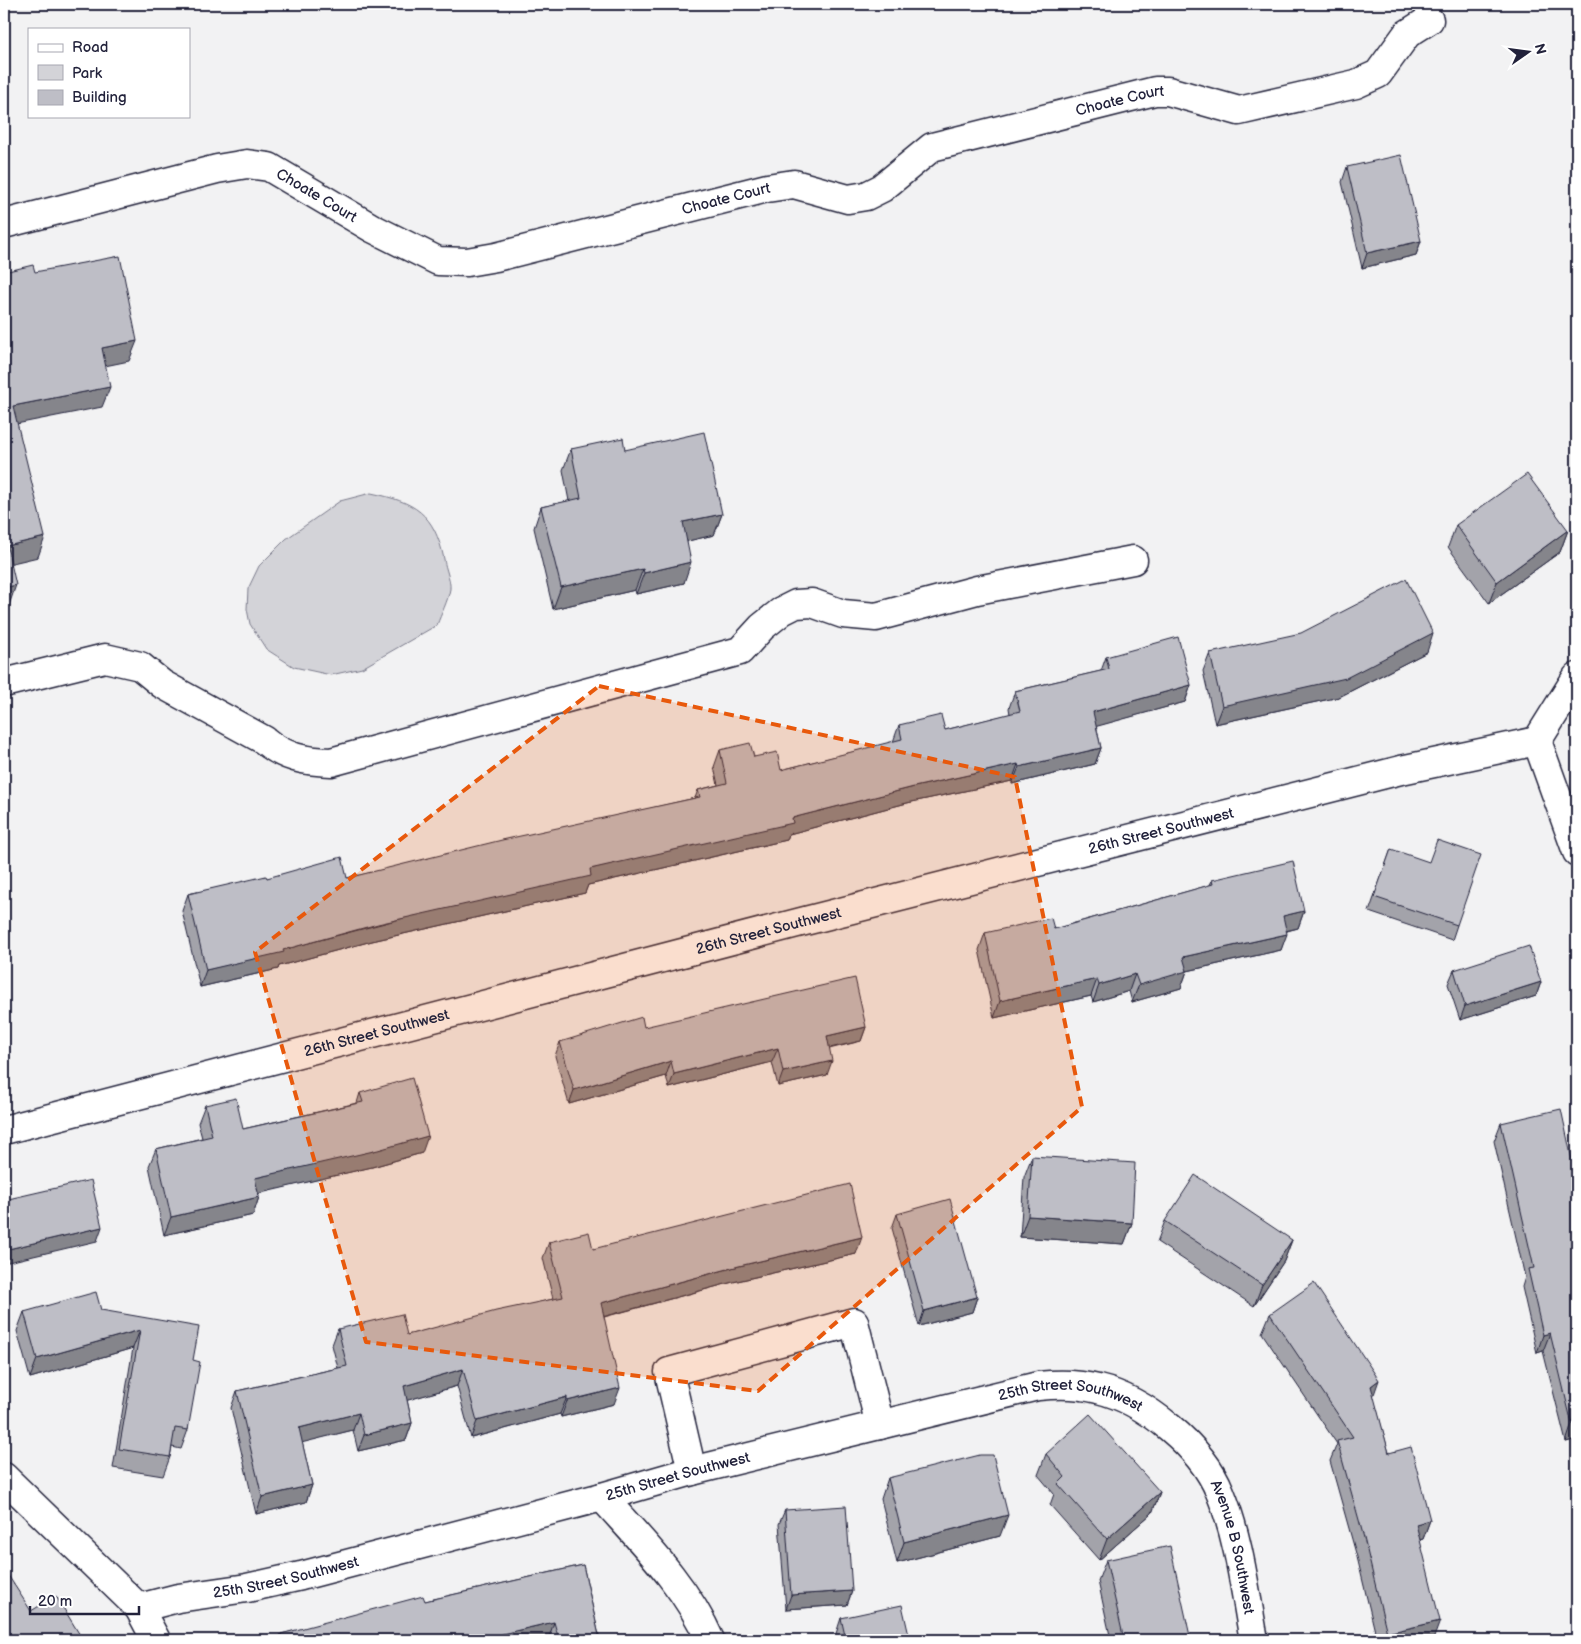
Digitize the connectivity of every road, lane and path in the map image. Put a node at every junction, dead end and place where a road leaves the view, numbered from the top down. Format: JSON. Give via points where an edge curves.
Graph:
{"nodes":[{"id":1,"x":1429,"y":20,"type":"dead end"},
{"id":2,"x":4,"y":224,"type":"edge"},
{"id":3,"x":1133,"y":560,"type":"dead end"},
{"id":4,"x":1577,"y":677,"type":"edge"},
{"id":5,"x":4,"y":683,"type":"edge"},
{"id":6,"x":1537,"y":742,"type":"junction"},
{"id":7,"x":1577,"y":852,"type":"edge"},
{"id":8,"x":4,"y":1130,"type":"edge"},
{"id":9,"x":880,"y":1425,"type":"junction"},
{"id":10,"x":1198,"y":1457,"type":"joint"},
{"id":11,"x":692,"y":1471,"type":"junction"},
{"id":12,"x":4,"y":1477,"type":"edge"},
{"id":13,"x":602,"y":1497,"type":"junction"},
{"id":14,"x":139,"y":1608,"type":"junction"},
{"id":15,"x":156,"y":1640,"type":"edge"},
{"id":16,"x":710,"y":1640,"type":"edge"},
{"id":17,"x":1254,"y":1640,"type":"edge"}],
"edges":[{"from":1,"to":2,"type":"street","name":"Choate Court","via":[[1407,34],[1378,74],[1356,84],[1239,111],[1168,91],[1155,91],[932,147],[882,188],[866,196],[848,199],[794,184],[767,188],[467,262],[438,260],[372,228],[269,167],[247,164]]},
{"from":3,"to":5,"type":"street","via":[[977,590],[876,617],[843,614],[812,603],[796,604],[762,627],[740,651],[331,762],[302,760],[272,747],[162,684],[140,666],[105,658]]},
{"from":4,"to":6,"type":"street"},
{"from":6,"to":7,"type":"street"},
{"from":6,"to":8,"type":"street","name":"26th Street Southwest","via":[[1401,770],[805,921]]},
{"from":9,"to":10,"type":"street","name":"25th Street Southwest","via":[[1038,1386],[1063,1384],[1099,1389],[1124,1399],[1160,1419]]},
{"from":9,"to":11,"type":"street","name":"25th Street Southwest"},
{"from":9,"to":11,"type":"street","via":[[854,1322],[669,1372]]},
{"from":10,"to":17,"type":"street","name":"Avenue B Southwest","via":[[1220,1491],[1236,1544]]},
{"from":11,"to":13,"type":"street","name":"25th Street Southwest"},
{"from":12,"to":14,"type":"street"},
{"from":13,"to":14,"type":"street","name":"25th Street Southwest","via":[[301,1576]]},
{"from":13,"to":16,"type":"street","via":[[671,1576]]},
{"from":14,"to":15,"type":"street"}]}
